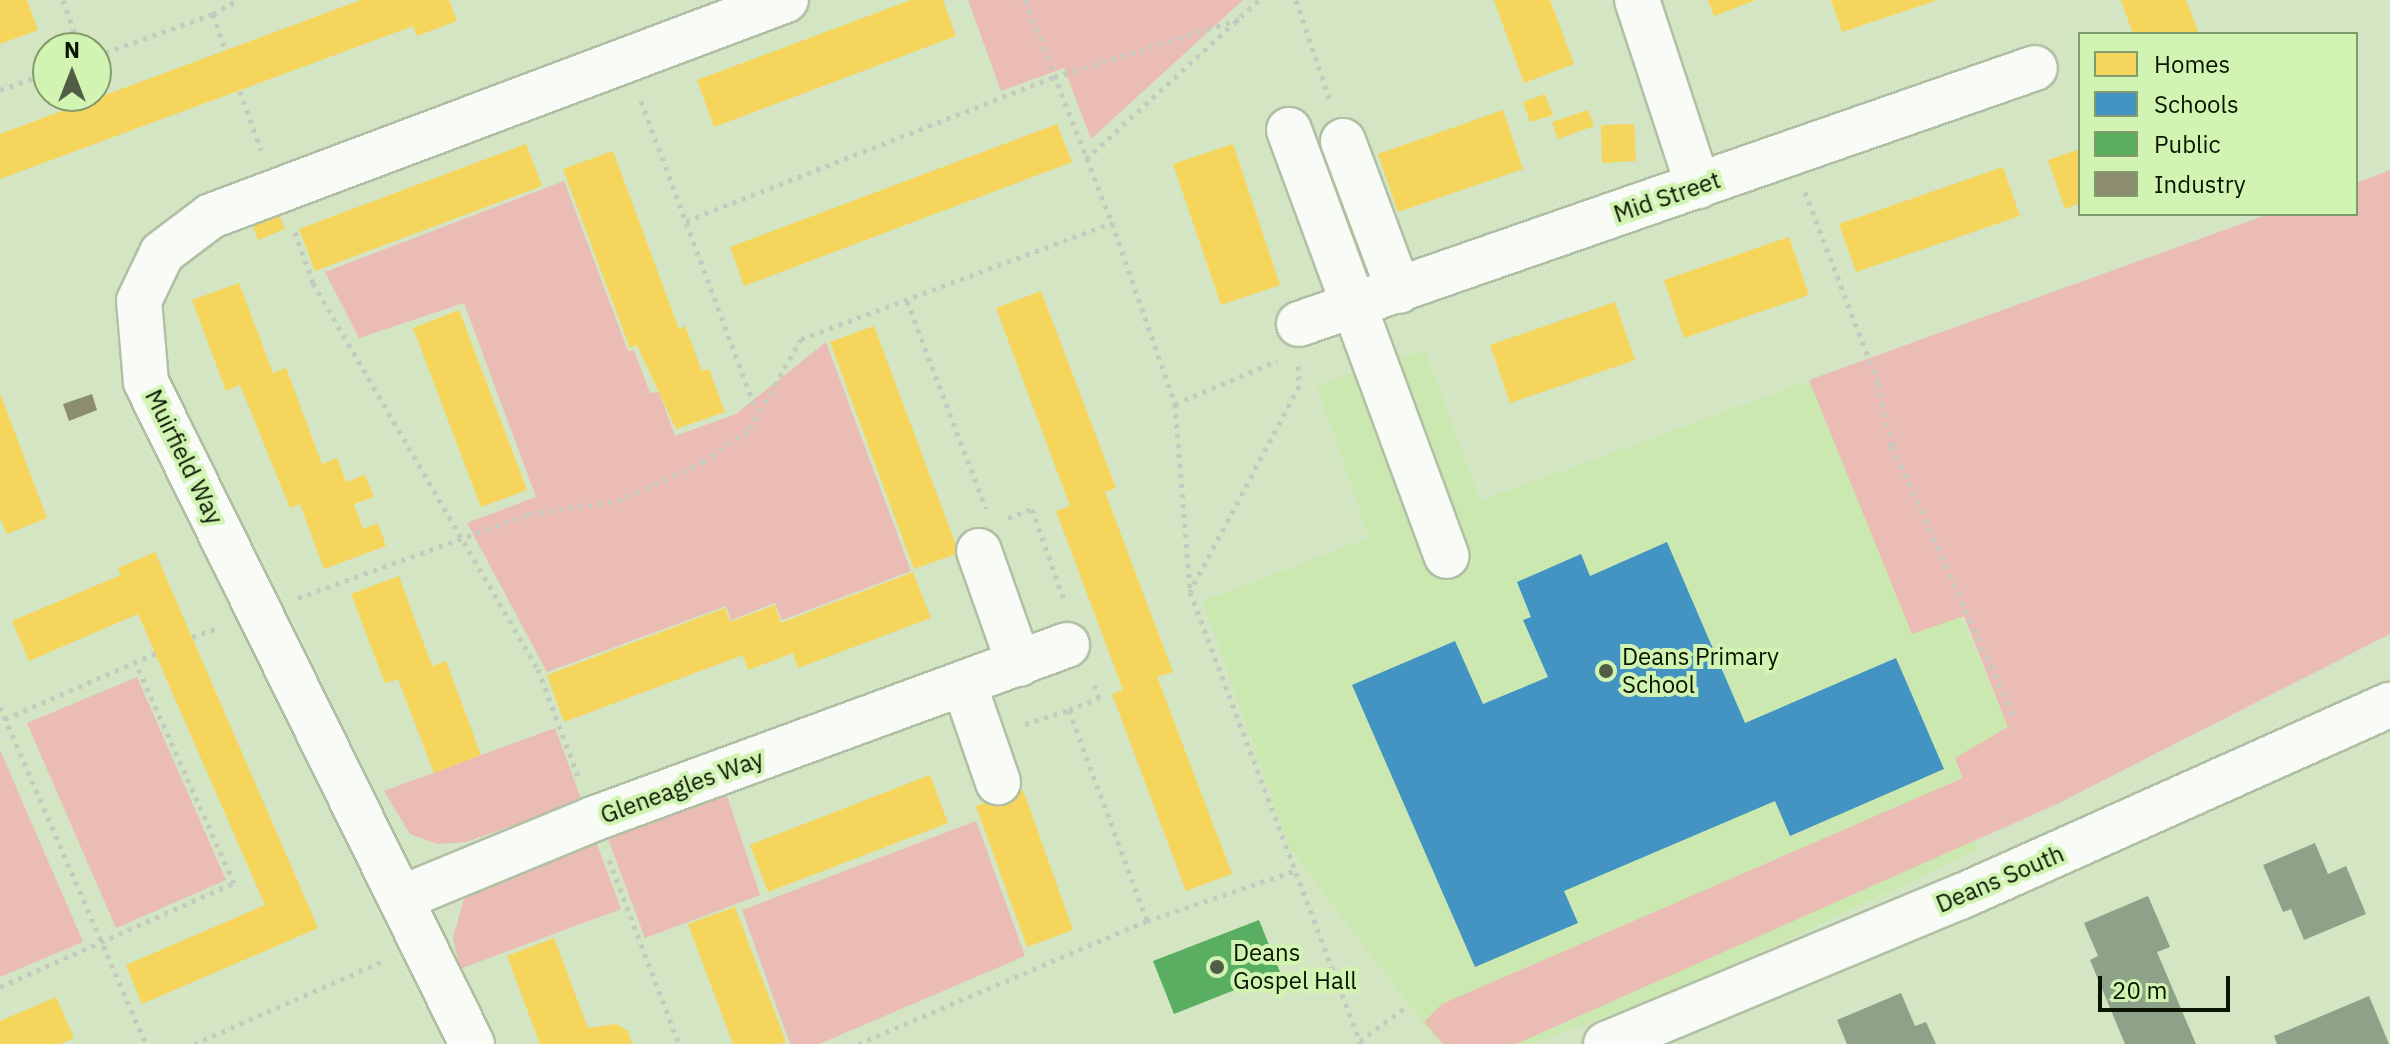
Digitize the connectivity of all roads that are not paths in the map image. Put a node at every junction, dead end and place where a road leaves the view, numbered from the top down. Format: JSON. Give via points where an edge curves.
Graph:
{"nodes":[{"id":1,"x":786,"y":0,"type":"edge"},
{"id":2,"x":1637,"y":0,"type":"edge"},
{"id":3,"x":2035,"y":68,"type":"dead end"},
{"id":4,"x":1289,"y":130,"type":"dead end"},
{"id":5,"x":1343,"y":141,"type":"road end"},
{"id":6,"x":1698,"y":186,"type":"junction"},
{"id":7,"x":1399,"y":291,"type":"junction"},
{"id":8,"x":1353,"y":307,"type":"junction"},
{"id":9,"x":1298,"y":338,"type":"road end"},
{"id":10,"x":979,"y":551,"type":"road end"},
{"id":11,"x":1447,"y":556,"type":"dead end"},
{"id":12,"x":1067,"y":645,"type":"dead end"},
{"id":13,"x":1019,"y":664,"type":"junction"},
{"id":14,"x":964,"y":684,"type":"junction"},
{"id":15,"x":2388,"y":711,"type":"edge"},
{"id":16,"x":998,"y":782,"type":"dead end"},
{"id":17,"x":404,"y":897,"type":"junction"},
{"id":18,"x":472,"y":1044,"type":"edge"},
{"id":19,"x":1606,"y":1044,"type":"edge"}],
"edges":[{"from":1,"to":17,"type":"street","name":"Muirfield Way","via":[[211,216],[162,253],[139,301],[146,382]]},
{"from":2,"to":6,"type":"street"},
{"from":3,"to":6,"type":"street","name":"Mid Street"},
{"from":4,"to":8,"type":"street"},
{"from":5,"to":7,"type":"street"},
{"from":6,"to":7,"type":"street","name":"Mid Street"},
{"from":7,"to":8,"type":"street","name":"Mid Street"},
{"from":8,"to":9,"type":"street","name":"Mid Street"},
{"from":8,"to":11,"type":"street"},
{"from":10,"to":13,"type":"street"},
{"from":12,"to":13,"type":"street","name":"Gleneagles Way"},
{"from":13,"to":14,"type":"street","name":"Gleneagles Way"},
{"from":14,"to":16,"type":"street"},
{"from":14,"to":17,"type":"street","name":"Gleneagles Way","via":[[593,819]]},
{"from":15,"to":19,"type":"street","name":"Deans South"},
{"from":17,"to":18,"type":"street","name":"Muirfield Way"}]}
